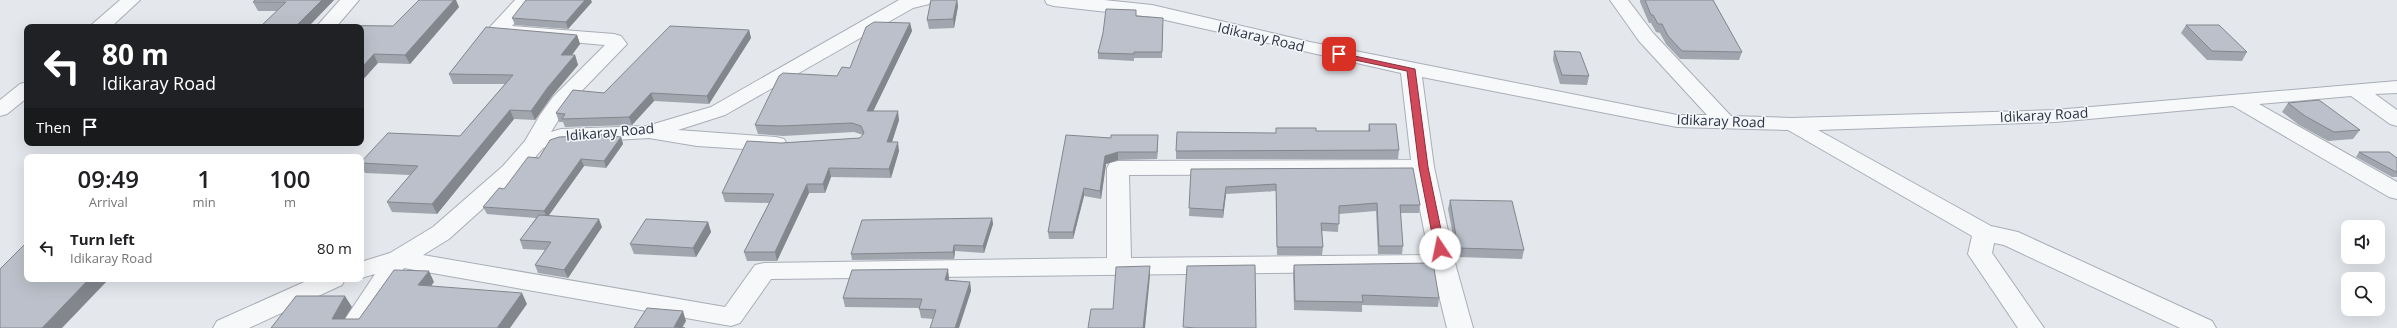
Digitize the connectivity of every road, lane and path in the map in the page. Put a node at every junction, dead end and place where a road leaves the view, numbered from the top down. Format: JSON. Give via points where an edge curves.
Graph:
{"nodes":[{"id":1,"x":131,"y":0,"type":"edge"},
{"id":2,"x":350,"y":0,"type":"edge"},
{"id":3,"x":524,"y":0,"type":"edge"},
{"id":4,"x":922,"y":0,"type":"edge"},
{"id":5,"x":1054,"y":0,"type":"edge"},
{"id":6,"x":1619,"y":0,"type":"edge"},
{"id":7,"x":103,"y":24,"type":"edge"},
{"id":8,"x":329,"y":24,"type":"edge"},
{"id":9,"x":1411,"y":69,"type":"junction"},
{"id":10,"x":2397,"y":87,"type":"edge"},
{"id":11,"x":2355,"y":89,"type":"junction"},
{"id":12,"x":24,"y":90,"type":"edge"},
{"id":13,"x":2237,"y":100,"type":"junction"},
{"id":14,"x":0,"y":110,"type":"edge"},
{"id":15,"x":2397,"y":120,"type":"edge"},
{"id":16,"x":1725,"y":122,"type":"junction"},
{"id":17,"x":1792,"y":124,"type":"junction"},
{"id":18,"x":648,"y":132,"type":"junction"},
{"id":19,"x":535,"y":143,"type":"junction"},
{"id":20,"x":799,"y":143,"type":"edge"},
{"id":21,"x":1424,"y":167,"type":"junction"},
{"id":22,"x":2397,"y":192,"type":"edge"},
{"id":23,"x":1985,"y":233,"type":"junction"},
{"id":24,"x":398,"y":259,"type":"junction"},
{"id":25,"x":1443,"y":262,"type":"junction"},
{"id":26,"x":1119,"y":266,"type":"junction"},
{"id":27,"x":364,"y":269,"type":"edge"},
{"id":28,"x":326,"y":282,"type":"edge"},
{"id":29,"x":226,"y":328,"type":"edge"},
{"id":30,"x":352,"y":328,"type":"edge"},
{"id":31,"x":1460,"y":328,"type":"edge"},
{"id":32,"x":2030,"y":328,"type":"edge"},
{"id":33,"x":2203,"y":328,"type":"edge"}],
"edges":[{"from":1,"to":7,"type":"street"},
{"from":2,"to":8,"type":"street"},
{"from":3,"to":19,"type":"street","via":[[497,31],[614,40],[617,44],[553,110],[540,129]]},
{"from":4,"to":18,"type":"street","name":"Idikaray Road","via":[[906,4],[718,111]]},
{"from":5,"to":9,"type":"street","name":"Idikaray Road","via":[[1152,11]]},
{"from":6,"to":16,"type":"street","via":[[1646,37]]},
{"from":9,"to":16,"type":"street","name":"Idikaray Road","via":[[1677,121]]},
{"from":9,"to":21,"type":"street"},
{"from":10,"to":11,"type":"street","name":"Idikaray Road"},
{"from":11,"to":13,"type":"street","name":"Idikaray Road"},
{"from":11,"to":15,"type":"street"},
{"from":12,"to":14,"type":"street"},
{"from":13,"to":17,"type":"street","name":"Idikaray Road","via":[[2055,116]]},
{"from":13,"to":22,"type":"street"},
{"from":16,"to":17,"type":"street","name":"Idikaray Road"},
{"from":17,"to":23,"type":"street"},
{"from":18,"to":19,"type":"street","name":"Idikaray Road","via":[[561,136]]},
{"from":18,"to":20,"type":"street","via":[[697,139]]},
{"from":19,"to":24,"type":"street","via":[[511,171],[441,233]]},
{"from":21,"to":25,"type":"street"},
{"from":21,"to":26,"type":"street","via":[[1118,168]]},
{"from":23,"to":32,"type":"street","via":[[1980,254]]},
{"from":23,"to":33,"type":"street","via":[[2010,238]]},
{"from":24,"to":26,"type":"street","via":[[731,317],[764,271]]},
{"from":24,"to":27,"type":"street"},
{"from":24,"to":30,"type":"street"},
{"from":25,"to":26,"type":"street"},
{"from":25,"to":31,"type":"street"},
{"from":28,"to":29,"type":"street"}]}
